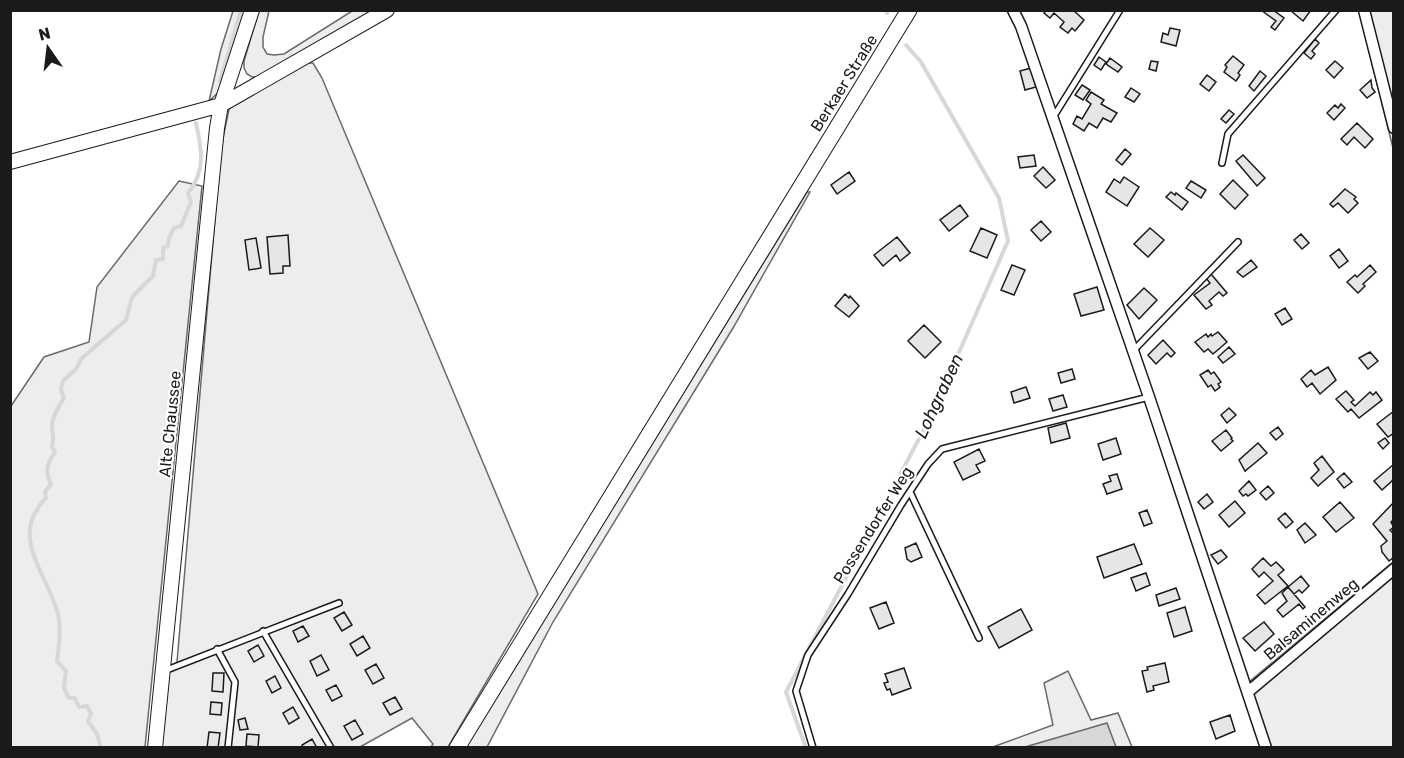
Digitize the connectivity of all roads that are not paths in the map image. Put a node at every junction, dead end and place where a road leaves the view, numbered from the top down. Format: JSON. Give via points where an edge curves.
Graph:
{"nodes":[{"id":1,"x":252,"y":10,"type":"edge"},
{"id":2,"x":387,"y":10,"type":"edge"},
{"id":3,"x":909,"y":10,"type":"edge"},
{"id":4,"x":1013,"y":10,"type":"edge"},
{"id":5,"x":1120,"y":10,"type":"edge"},
{"id":6,"x":1336,"y":10,"type":"edge"},
{"id":7,"x":1364,"y":10,"type":"edge"},
{"id":8,"x":221,"y":105,"type":"junction"},
{"id":9,"x":1053,"y":117,"type":"junction"},
{"id":10,"x":1394,"y":128,"type":"edge"},
{"id":11,"x":10,"y":162,"type":"edge"},
{"id":12,"x":1222,"y":163,"type":"dead end"},
{"id":13,"x":1238,"y":242,"type":"dead end"},
{"id":14,"x":1133,"y":351,"type":"junction"},
{"id":15,"x":1149,"y":397,"type":"junction"},
{"id":16,"x":910,"y":492,"type":"junction"},
{"id":17,"x":1394,"y":569,"type":"edge"},
{"id":18,"x":339,"y":603,"type":"dead end"},
{"id":19,"x":263,"y":631,"type":"junction"},
{"id":20,"x":979,"y":638,"type":"dead end"},
{"id":21,"x":217,"y":649,"type":"junction"},
{"id":22,"x":162,"y":671,"type":"junction"},
{"id":23,"x":1248,"y":692,"type":"junction"},
{"id":24,"x":155,"y":747,"type":"edge"},
{"id":25,"x":228,"y":747,"type":"edge"},
{"id":26,"x":331,"y":747,"type":"edge"},
{"id":27,"x":457,"y":747,"type":"edge"},
{"id":28,"x":813,"y":747,"type":"edge"},
{"id":29,"x":1266,"y":747,"type":"edge"}],
"edges":[{"from":1,"to":8,"type":"street","name":"Alte Chaussee"},
{"from":2,"to":8,"type":"street"},
{"from":3,"to":27,"type":"main road","name":"Berkaer Straße"},
{"from":4,"to":9,"type":"street"},
{"from":5,"to":9,"type":"lane"},
{"from":6,"to":12,"type":"lane","via":[[1228,134]]},
{"from":7,"to":10,"type":"street"},
{"from":8,"to":11,"type":"street"},
{"from":8,"to":22,"type":"street","name":"Alte Chaussee"},
{"from":9,"to":14,"type":"street"},
{"from":13,"to":14,"type":"lane"},
{"from":14,"to":15,"type":"street"},
{"from":15,"to":16,"type":"lane","name":"Possendorfer Weg","via":[[942,449]]},
{"from":15,"to":23,"type":"street"},
{"from":16,"to":20,"type":"lane"},
{"from":16,"to":28,"type":"lane","name":"Possendorfer Weg","via":[[808,655],[796,692]]},
{"from":17,"to":23,"type":"street","name":"Balsaminenweg"},
{"from":18,"to":19,"type":"lane"},
{"from":19,"to":21,"type":"lane"},
{"from":19,"to":26,"type":"lane"},
{"from":21,"to":22,"type":"lane"},
{"from":21,"to":25,"type":"lane","via":[[235,682]]},
{"from":22,"to":24,"type":"street","name":"Alte Chaussee"},
{"from":23,"to":29,"type":"street"}]}
